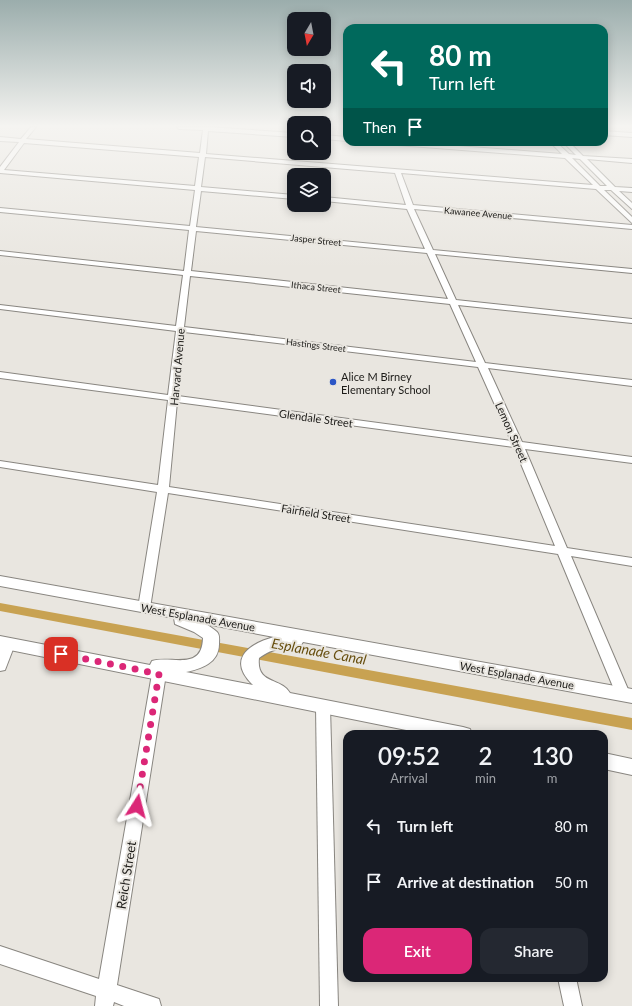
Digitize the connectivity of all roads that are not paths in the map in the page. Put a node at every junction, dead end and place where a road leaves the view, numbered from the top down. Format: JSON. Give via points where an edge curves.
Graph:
{"nodes":[{"id":1,"x":34,"y":174,"type":"edge"},
{"id":2,"x":200,"y":174,"type":"edge"},
{"id":3,"x":398,"y":174,"type":"edge"},
{"id":4,"x":443,"y":174,"type":"edge"},
{"id":5,"x":584,"y":174,"type":"edge"},
{"id":6,"x":598,"y":174,"type":"edge"},
{"id":7,"x":597,"y":187,"type":"junction"},
{"id":8,"x":199,"y":188,"type":"junction"},
{"id":9,"x":613,"y":188,"type":"junction"},
{"id":10,"x":632,"y":190,"type":"edge"},
{"id":11,"x":287,"y":196,"type":"edge"},
{"id":12,"x":331,"y":200,"type":"edge"},
{"id":13,"x":410,"y":207,"type":"junction"},
{"id":14,"x":632,"y":207,"type":"edge"},
{"id":15,"x":0,"y":210,"type":"edge"},
{"id":16,"x":632,"y":221,"type":"edge"},
{"id":17,"x":632,"y":227,"type":"edge"},
{"id":18,"x":192,"y":228,"type":"junction"},
{"id":19,"x":431,"y":251,"type":"junction"},
{"id":20,"x":0,"y":253,"type":"edge"},
{"id":21,"x":632,"y":271,"type":"edge"},
{"id":22,"x":187,"y":274,"type":"junction"},
{"id":23,"x":453,"y":302,"type":"junction"},
{"id":24,"x":0,"y":307,"type":"edge"},
{"id":25,"x":632,"y":321,"type":"edge"},
{"id":26,"x":180,"y":329,"type":"junction"},
{"id":27,"x":481,"y":365,"type":"junction"},
{"id":28,"x":0,"y":375,"type":"edge"},
{"id":29,"x":632,"y":383,"type":"edge"},
{"id":30,"x":174,"y":399,"type":"junction"},
{"id":31,"x":518,"y":445,"type":"junction"},
{"id":32,"x":632,"y":460,"type":"edge"},
{"id":33,"x":0,"y":464,"type":"edge"},
{"id":34,"x":163,"y":488,"type":"junction"},
{"id":35,"x":564,"y":552,"type":"junction"},
{"id":36,"x":632,"y":562,"type":"edge"},
{"id":37,"x":0,"y":581,"type":"edge"},
{"id":38,"x":144,"y":608,"type":"junction"},
{"id":39,"x":162,"y":611,"type":"junction"},
{"id":40,"x":4,"y":643,"type":"edge"},
{"id":41,"x":345,"y":644,"type":"junction"},
{"id":42,"x":47,"y":652,"type":"junction"},
{"id":43,"x":0,"y":666,"type":"edge"},
{"id":44,"x":159,"y":674,"type":"junction"},
{"id":45,"x":628,"y":695,"type":"edge"},
{"id":46,"x":300,"y":702,"type":"junction"},
{"id":47,"x":323,"y":706,"type":"junction"},
{"id":48,"x":443,"y":730,"type":"edge"},
{"id":49,"x":608,"y":763,"type":"edge"},
{"id":50,"x":632,"y":767,"type":"edge"},
{"id":51,"x":0,"y":955,"type":"edge"},
{"id":52,"x":568,"y":982,"type":"edge"},
{"id":53,"x":105,"y":998,"type":"edge"},
{"id":54,"x":152,"y":1006,"type":"edge"},
{"id":55,"x":329,"y":1006,"type":"edge"},
{"id":56,"x":573,"y":1006,"type":"edge"}],
"edges":[{"from":1,"to":8,"type":"street"},
{"from":2,"to":8,"type":"street","name":"Harvard Avenue"},
{"from":3,"to":13,"type":"street","name":"Lemon Street"},
{"from":4,"to":7,"type":"street"},
{"from":5,"to":7,"type":"street"},
{"from":6,"to":9,"type":"street"},
{"from":7,"to":9,"type":"street"},
{"from":7,"to":16,"type":"street"},
{"from":8,"to":11,"type":"street"},
{"from":8,"to":18,"type":"street","name":"Harvard Avenue"},
{"from":9,"to":10,"type":"street"},
{"from":9,"to":14,"type":"street"},
{"from":12,"to":13,"type":"street","name":"Kawanee Avenue"},
{"from":13,"to":17,"type":"street","name":"Kawanee Avenue"},
{"from":13,"to":19,"type":"street","name":"Lemon Street"},
{"from":15,"to":18,"type":"street","name":"Jasper Street"},
{"from":18,"to":19,"type":"street","name":"Jasper Street"},
{"from":18,"to":22,"type":"street","name":"Harvard Avenue"},
{"from":19,"to":21,"type":"street","name":"Jasper Street"},
{"from":19,"to":23,"type":"street","name":"Lemon Street"},
{"from":20,"to":22,"type":"street","name":"Ithaca Street"},
{"from":22,"to":23,"type":"street","name":"Ithaca Street"},
{"from":22,"to":26,"type":"street","name":"Harvard Avenue"},
{"from":23,"to":25,"type":"street","name":"Ithaca Street"},
{"from":23,"to":27,"type":"street","name":"Lemon Street"},
{"from":24,"to":26,"type":"street","name":"Hastings Street"},
{"from":26,"to":27,"type":"street","name":"Hastings Street"},
{"from":26,"to":30,"type":"street","name":"Harvard Avenue"},
{"from":27,"to":29,"type":"street","name":"Hastings Street"},
{"from":27,"to":31,"type":"street","name":"Lemon Street"},
{"from":28,"to":30,"type":"street","name":"Glendale Street"},
{"from":30,"to":31,"type":"street","name":"Glendale Street"},
{"from":30,"to":34,"type":"street","name":"Harvard Avenue"},
{"from":31,"to":32,"type":"street","name":"Glendale Street"},
{"from":31,"to":35,"type":"street","name":"Lemon Street"},
{"from":33,"to":34,"type":"street","name":"Fairfield Street"},
{"from":34,"to":35,"type":"street","name":"Fairfield Street"},
{"from":34,"to":38,"type":"street","name":"Harvard Avenue"},
{"from":35,"to":36,"type":"street","name":"Fairfield Street"},
{"from":35,"to":45,"type":"street","name":"Lemon Street"},
{"from":37,"to":38,"type":"main road","name":"West Esplanade Avenue"},
{"from":38,"to":39,"type":"main road","name":"West Esplanade Avenue"},
{"from":39,"to":41,"type":"main road","name":"West Esplanade Avenue"},
{"from":39,"to":42,"type":"main road","via":[[200,628],[211,636],[211,648],[201,661],[190,666],[174,668],[80,651]]},
{"from":40,"to":42,"type":"main road"},
{"from":40,"to":43,"type":"street"},
{"from":41,"to":45,"type":"main road","name":"West Esplanade Avenue"},
{"from":41,"to":46,"type":"main road","via":[[284,640],[258,650],[248,666],[253,675],[268,687]]},
{"from":42,"to":44,"type":"main road"},
{"from":44,"to":46,"type":"main road"},
{"from":44,"to":53,"type":"street","name":"Reich Street"},
{"from":46,"to":47,"type":"main road"},
{"from":47,"to":48,"type":"main road"},
{"from":47,"to":55,"type":"street"},
{"from":49,"to":50,"type":"main road"},
{"from":51,"to":53,"type":"street"},
{"from":52,"to":56,"type":"street"},
{"from":53,"to":54,"type":"street"}]}
